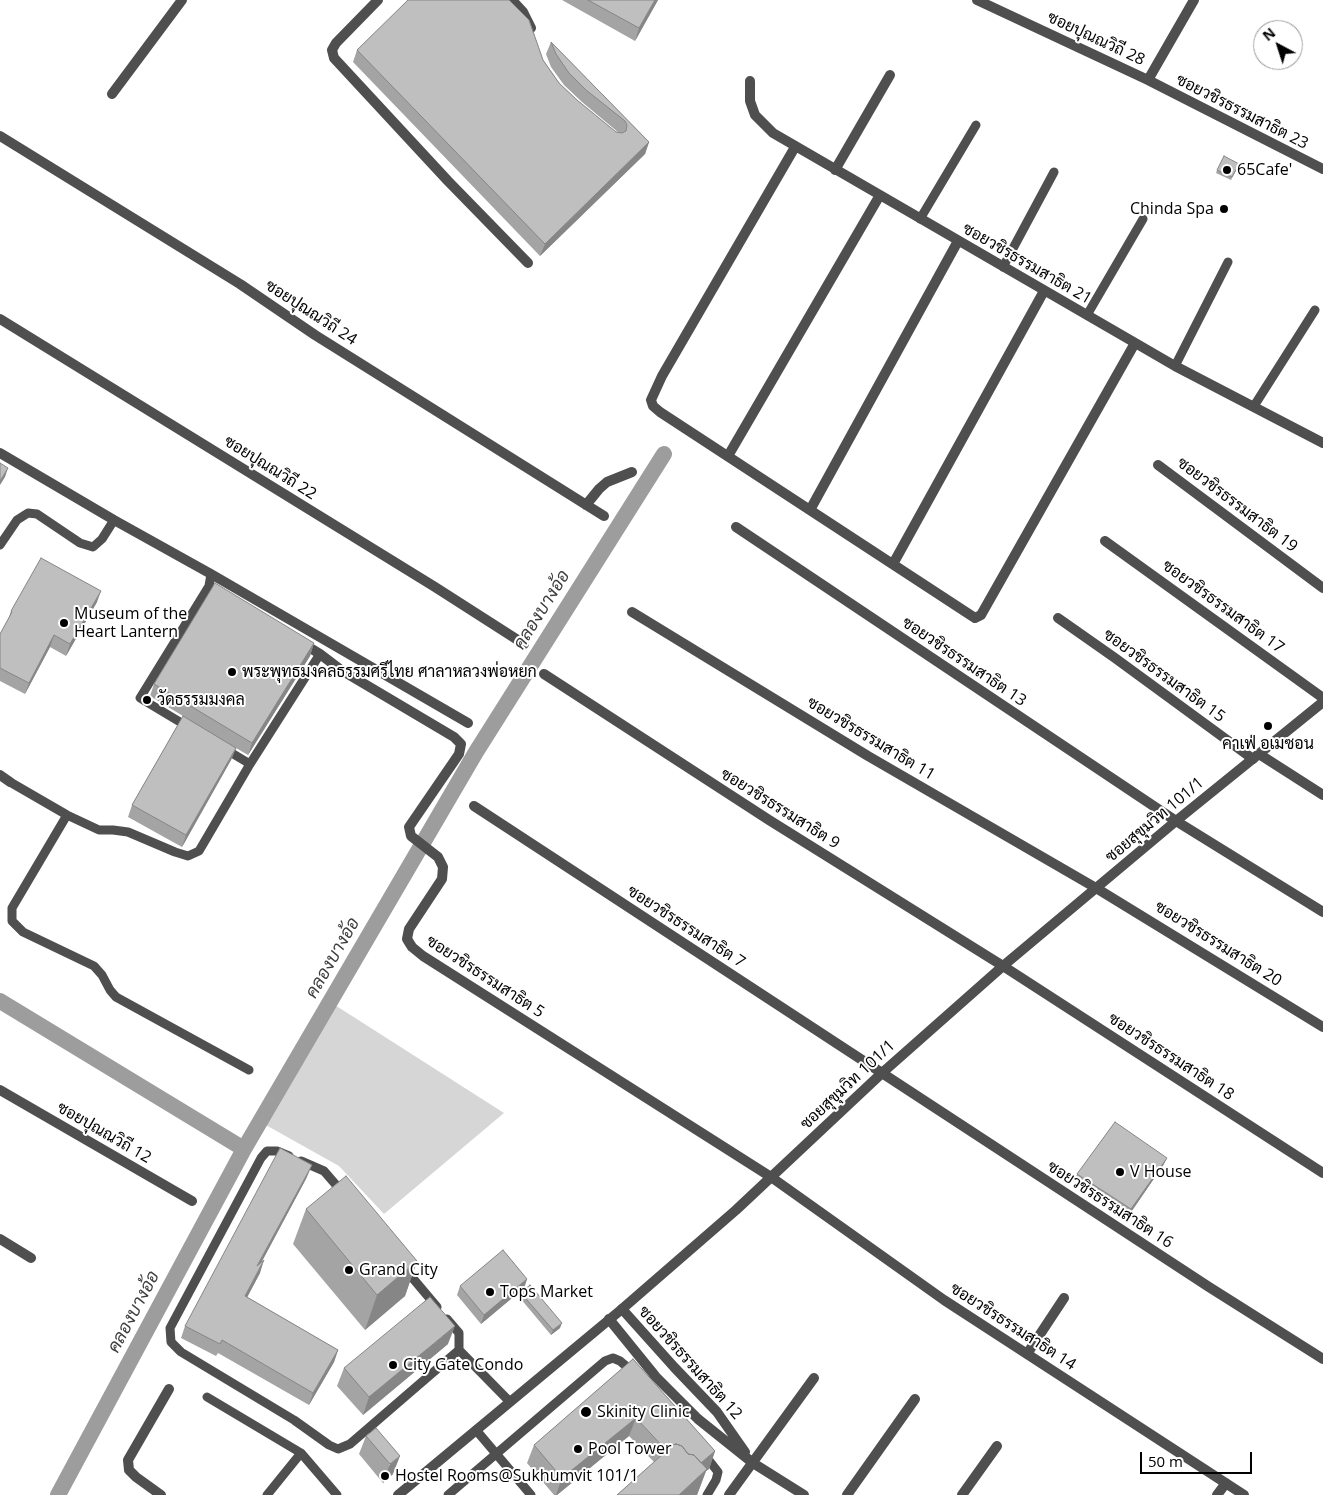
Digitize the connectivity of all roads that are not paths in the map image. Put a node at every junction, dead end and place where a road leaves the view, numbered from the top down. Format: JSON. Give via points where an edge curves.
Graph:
{"nodes":[{"id":1,"x":182,"y":0,"type":"edge"},
{"id":2,"x":378,"y":0,"type":"edge"},
{"id":3,"x":512,"y":0,"type":"edge"},
{"id":4,"x":977,"y":0,"type":"edge"},
{"id":5,"x":1194,"y":0,"type":"edge"},
{"id":6,"x":535,"y":40,"type":"edge"},
{"id":7,"x":890,"y":75,"type":"dead end"},
{"id":8,"x":1148,"y":80,"type":"junction"},
{"id":9,"x":750,"y":82,"type":"dead end"},
{"id":10,"x":112,"y":94,"type":"dead end"},
{"id":11,"x":976,"y":125,"type":"dead end"},
{"id":12,"x":0,"y":136,"type":"edge"},
{"id":13,"x":795,"y":147,"type":"junction"},
{"id":14,"x":835,"y":170,"type":"junction"},
{"id":15,"x":1323,"y":170,"type":"edge"},
{"id":16,"x":1054,"y":172,"type":"dead end"},
{"id":17,"x":880,"y":195,"type":"junction"},
{"id":18,"x":920,"y":219,"type":"junction"},
{"id":19,"x":1143,"y":219,"type":"dead end"},
{"id":20,"x":958,"y":241,"type":"junction"},
{"id":21,"x":1228,"y":262,"type":"dead end"},
{"id":22,"x":528,"y":263,"type":"dead end"},
{"id":23,"x":1003,"y":267,"type":"junction"},
{"id":24,"x":1044,"y":291,"type":"junction"},
{"id":25,"x":1315,"y":310,"type":"dead end"},
{"id":26,"x":1087,"y":315,"type":"junction"},
{"id":27,"x":0,"y":319,"type":"edge"},
{"id":28,"x":1135,"y":343,"type":"junction"},
{"id":29,"x":1175,"y":366,"type":"junction"},
{"id":30,"x":1254,"y":406,"type":"junction"},
{"id":31,"x":1323,"y":443,"type":"edge"},
{"id":32,"x":0,"y":453,"type":"edge"},
{"id":33,"x":728,"y":456,"type":"junction"},
{"id":34,"x":1158,"y":465,"type":"dead end"},
{"id":35,"x":632,"y":472,"type":"dead end"},
{"id":36,"x":586,"y":505,"type":"junction"},
{"id":37,"x":810,"y":510,"type":"junction"},
{"id":38,"x":604,"y":516,"type":"dead end"},
{"id":39,"x":114,"y":520,"type":"junction"},
{"id":40,"x":736,"y":527,"type":"dead end"},
{"id":41,"x":1105,"y":541,"type":"dead end"},
{"id":42,"x":0,"y":545,"type":"edge"},
{"id":43,"x":893,"y":564,"type":"junction"},
{"id":44,"x":211,"y":574,"type":"junction"},
{"id":45,"x":1323,"y":588,"type":"edge"},
{"id":46,"x":632,"y":612,"type":"dead end"},
{"id":47,"x":1058,"y":618,"type":"dead end"},
{"id":48,"x":294,"y":638,"type":"edge"},
{"id":49,"x":524,"y":644,"type":"dead end"},
{"id":50,"x":320,"y":654,"type":"junction"},
{"id":51,"x":544,"y":674,"type":"dead end"},
{"id":52,"x":1323,"y":698,"type":"edge"},
{"id":53,"x":1323,"y":702,"type":"edge"},
{"id":54,"x":468,"y":723,"type":"dead end"},
{"id":55,"x":199,"y":734,"type":"edge"},
{"id":56,"x":216,"y":744,"type":"edge"},
{"id":57,"x":1256,"y":756,"type":"junction"},
{"id":58,"x":250,"y":764,"type":"junction"},
{"id":59,"x":0,"y":776,"type":"edge"},
{"id":60,"x":10,"y":782,"type":"joint"},
{"id":61,"x":1323,"y":795,"type":"edge"},
{"id":62,"x":474,"y":806,"type":"dead end"},
{"id":63,"x":67,"y":815,"type":"junction"},
{"id":64,"x":1176,"y":821,"type":"junction"},
{"id":65,"x":1096,"y":888,"type":"junction"},
{"id":66,"x":1323,"y":912,"type":"edge"},
{"id":67,"x":1003,"y":966,"type":"junction"},
{"id":68,"x":1323,"y":1027,"type":"edge"},
{"id":69,"x":249,"y":1070,"type":"dead end"},
{"id":70,"x":882,"y":1073,"type":"junction"},
{"id":71,"x":0,"y":1090,"type":"edge"},
{"id":72,"x":1323,"y":1172,"type":"edge"},
{"id":73,"x":771,"y":1177,"type":"junction"},
{"id":74,"x":348,"y":1200,"type":"edge"},
{"id":75,"x":192,"y":1201,"type":"dead end"},
{"id":76,"x":0,"y":1239,"type":"edge"},
{"id":77,"x":32,"y":1258,"type":"dead end"},
{"id":78,"x":398,"y":1259,"type":"edge"},
{"id":79,"x":1064,"y":1298,"type":"dead end"},
{"id":80,"x":622,"y":1308,"type":"junction"},
{"id":81,"x":609,"y":1319,"type":"junction"},
{"id":82,"x":459,"y":1350,"type":"junction"},
{"id":83,"x":1027,"y":1354,"type":"junction"},
{"id":84,"x":1323,"y":1360,"type":"edge"},
{"id":85,"x":637,"y":1376,"type":"edge"},
{"id":86,"x":814,"y":1378,"type":"dead end"},
{"id":87,"x":169,"y":1389,"type":"dead end"},
{"id":88,"x":207,"y":1397,"type":"dead end"},
{"id":89,"x":915,"y":1399,"type":"dead end"},
{"id":90,"x":510,"y":1402,"type":"junction"},
{"id":91,"x":476,"y":1430,"type":"junction"},
{"id":92,"x":997,"y":1446,"type":"dead end"},
{"id":93,"x":701,"y":1450,"type":"edge"},
{"id":94,"x":301,"y":1453,"type":"junction"},
{"id":95,"x":496,"y":1455,"type":"junction"},
{"id":96,"x":753,"y":1463,"type":"junction"},
{"id":97,"x":1226,"y":1483,"type":"junction"},
{"id":98,"x":161,"y":1495,"type":"edge"},
{"id":99,"x":267,"y":1495,"type":"edge"},
{"id":100,"x":337,"y":1495,"type":"edge"},
{"id":101,"x":398,"y":1495,"type":"edge"},
{"id":102,"x":448,"y":1495,"type":"edge"},
{"id":103,"x":531,"y":1495,"type":"edge"},
{"id":104,"x":707,"y":1495,"type":"edge"},
{"id":105,"x":729,"y":1495,"type":"edge"},
{"id":106,"x":804,"y":1495,"type":"edge"},
{"id":107,"x":847,"y":1495,"type":"edge"},
{"id":108,"x":962,"y":1495,"type":"edge"},
{"id":109,"x":1217,"y":1495,"type":"edge"},
{"id":110,"x":1244,"y":1495,"type":"edge"}],
"edges":[{"from":1,"to":10,"type":"street"},
{"from":2,"to":22,"type":"street","via":[[336,43],[332,50],[334,58]]},
{"from":3,"to":6,"type":"street","via":[[529,23]]},
{"from":4,"to":8,"type":"street","name":"ซอยปุณณวิถี 28"},
{"from":5,"to":8,"type":"street"},
{"from":7,"to":14,"type":"street"},
{"from":8,"to":15,"type":"street","name":"ซอยวชิรธรรมสาธิต 23"},
{"from":9,"to":13,"type":"street","name":"ซอยวชิรธรรมสาธิต 21","via":[[750,101],[756,115],[773,133]]},
{"from":11,"to":18,"type":"lane"},
{"from":12,"to":36,"type":"street","name":"ซอยปุณณวิถี 24","via":[[240,284]]},
{"from":13,"to":14,"type":"street","name":"ซอยวชิรธรรมสาธิต 21"},
{"from":13,"to":33,"type":"street","via":[[662,376],[652,400],[660,412]]},
{"from":14,"to":17,"type":"street","name":"ซอยวชิรธรรมสาธิต 21"},
{"from":16,"to":23,"type":"lane"},
{"from":17,"to":18,"type":"street","name":"ซอยวชิรธรรมสาธิต 21"},
{"from":17,"to":33,"type":"street"},
{"from":18,"to":20,"type":"street","name":"ซอยวชิรธรรมสาธิต 21"},
{"from":19,"to":26,"type":"lane"},
{"from":20,"to":23,"type":"street","name":"ซอยวชิรธรรมสาธิต 21"},
{"from":20,"to":37,"type":"street"},
{"from":21,"to":29,"type":"lane"},
{"from":23,"to":24,"type":"street","name":"ซอยวชิรธรรมสาธิต 21"},
{"from":24,"to":26,"type":"street","name":"ซอยวชิรธรรมสาธิต 21"},
{"from":24,"to":43,"type":"street"},
{"from":25,"to":30,"type":"lane"},
{"from":26,"to":28,"type":"street","name":"ซอยวชิรธรรมสาธิต 21"},
{"from":27,"to":49,"type":"street","name":"ซอยปุณณวิถี 22"},
{"from":28,"to":29,"type":"street","name":"ซอยวชิรธรรมสาธิต 21"},
{"from":28,"to":43,"type":"street","via":[[981,614],[975,618]]},
{"from":29,"to":30,"type":"street","name":"ซอยวชิรธรรมสาธิต 21"},
{"from":30,"to":31,"type":"street","name":"ซอยวชิรธรรมสาธิต 21"},
{"from":32,"to":39,"type":"street"},
{"from":33,"to":37,"type":"street"},
{"from":34,"to":45,"type":"street","name":"ซอยวชิรธรรมสาธิต 19"},
{"from":35,"to":36,"type":"street","via":[[607,482]]},
{"from":36,"to":38,"type":"street","name":"ซอยปุณณวิถี 24"},
{"from":37,"to":43,"type":"street"},
{"from":39,"to":42,"type":"lane","via":[[102,540],[93,547],[80,543],[37,514],[28,513],[17,520]]},
{"from":39,"to":44,"type":"street"},
{"from":40,"to":64,"type":"street","name":"ซอยวชิรธรรมสาธิต 13"},
{"from":41,"to":52,"type":"street","name":"ซอยวชิรธรรมสาธิต 17"},
{"from":44,"to":54,"type":"street"},
{"from":44,"to":55,"type":"lane","via":[[214,588],[140,698]]},
{"from":46,"to":65,"type":"street","name":"ซอยวชิรธรรมสาธิต 11","via":[[868,756]]},
{"from":47,"to":57,"type":"street","name":"ซอยวชิรธรรมสาธิต 15"},
{"from":48,"to":50,"type":"street","name":"ซอยวชิรธรรมสาธิต 5"},
{"from":50,"to":58,"type":"lane"},
{"from":50,"to":73,"type":"street","name":"ซอยวชิรธรรมสาธิต 5","via":[[461,744],[459,754],[409,827],[411,836],[438,857],[443,867],[442,879],[409,929],[407,939],[412,947]]},
{"from":51,"to":67,"type":"street","name":"ซอยวชิรธรรมสาธิต 9"},
{"from":53,"to":57,"type":"street","name":"ซอยสุขุมวิท 101/1"},
{"from":56,"to":58,"type":"lane"},
{"from":57,"to":61,"type":"street","name":"ซอยวชิรธรรมสาธิต 15"},
{"from":57,"to":64,"type":"street","name":"ซอยสุขุมวิท 101/1"},
{"from":58,"to":63,"type":"lane","via":[[199,850],[188,856],[128,832],[99,830]]},
{"from":59,"to":60,"type":"street"},
{"from":60,"to":63,"type":"lane"},
{"from":62,"to":70,"type":"street","name":"ซอยวชิรธรรมสาธิต 7"},
{"from":63,"to":69,"type":"lane","via":[[12,908],[12,921],[23,932],[94,966],[116,997]]},
{"from":64,"to":65,"type":"street","name":"ซอยสุขุมวิท 101/1"},
{"from":64,"to":66,"type":"street","name":"ซอยวชิรธรรมสาธิต 13"},
{"from":65,"to":67,"type":"street","name":"ซอยสุขุมวิท 101/1"},
{"from":65,"to":68,"type":"street","name":"ซอยวชิรธรรมสาธิต 20"},
{"from":67,"to":70,"type":"street","name":"ซอยสุขุมวิท 101/1"},
{"from":67,"to":72,"type":"street","name":"ซอยวชิรธรรมสาธิต 18"},
{"from":70,"to":73,"type":"street","name":"ซอยสุขุมวิท 101/1"},
{"from":70,"to":84,"type":"street","name":"ซอยวชิรธรรมสาธิต 16"},
{"from":71,"to":75,"type":"street","name":"ซอยปุณณวิถี 12"},
{"from":73,"to":80,"type":"street","name":"ซอยสุขุมวิท 101/1"},
{"from":73,"to":83,"type":"street","name":"ซอยวชิรธรรมสาธิต 14","via":[[944,1300]]},
{"from":74,"to":82,"type":"lane","via":[[324,1171],[277,1151],[267,1151],[170,1328],[171,1342],[181,1352],[338,1448],[350,1444]]},
{"from":76,"to":77,"type":"street"},
{"from":78,"to":82,"type":"lane","via":[[459,1333]]},
{"from":79,"to":83,"type":"street"},
{"from":80,"to":81,"type":"street","name":"ซอยสุขุมวิท 101/1"},
{"from":80,"to":96,"type":"street","name":"ซอยวชิรธรรมสาธิต 12","via":[[717,1412]]},
{"from":81,"to":90,"type":"street","name":"ซอยสุขุมวิท 101/1"},
{"from":81,"to":96,"type":"street","name":"ซอยวชิรธรรมสาธิต 12","via":[[656,1377],[698,1419]]},
{"from":82,"to":90,"type":"lane"},
{"from":83,"to":97,"type":"street","name":"ซอยวชิรธรรมสาธิต 14"},
{"from":85,"to":95,"type":"lane","via":[[620,1361],[613,1358],[605,1361]]},
{"from":86,"to":96,"type":"street"},
{"from":87,"to":98,"type":"street","via":[[128,1460],[129,1470]]},
{"from":88,"to":94,"type":"lane"},
{"from":89,"to":107,"type":"street"},
{"from":90,"to":91,"type":"street","name":"ซอยสุขุมวิท 101/1"},
{"from":91,"to":95,"type":"lane"},
{"from":91,"to":101,"type":"street","name":"ซอยสุขุมวิท 101/1"},
{"from":92,"to":108,"type":"street"},
{"from":93,"to":104,"type":"lane","via":[[718,1472]]},
{"from":94,"to":99,"type":"lane"},
{"from":94,"to":100,"type":"lane"},
{"from":95,"to":102,"type":"lane"},
{"from":95,"to":103,"type":"lane"},
{"from":96,"to":105,"type":"street"},
{"from":96,"to":106,"type":"street","name":"ซอยวชิรธรรมสาธิต 12"},
{"from":97,"to":109,"type":"street"},
{"from":97,"to":110,"type":"street","name":"ซอยวชิรธรรมสาธิต 14"}]}
